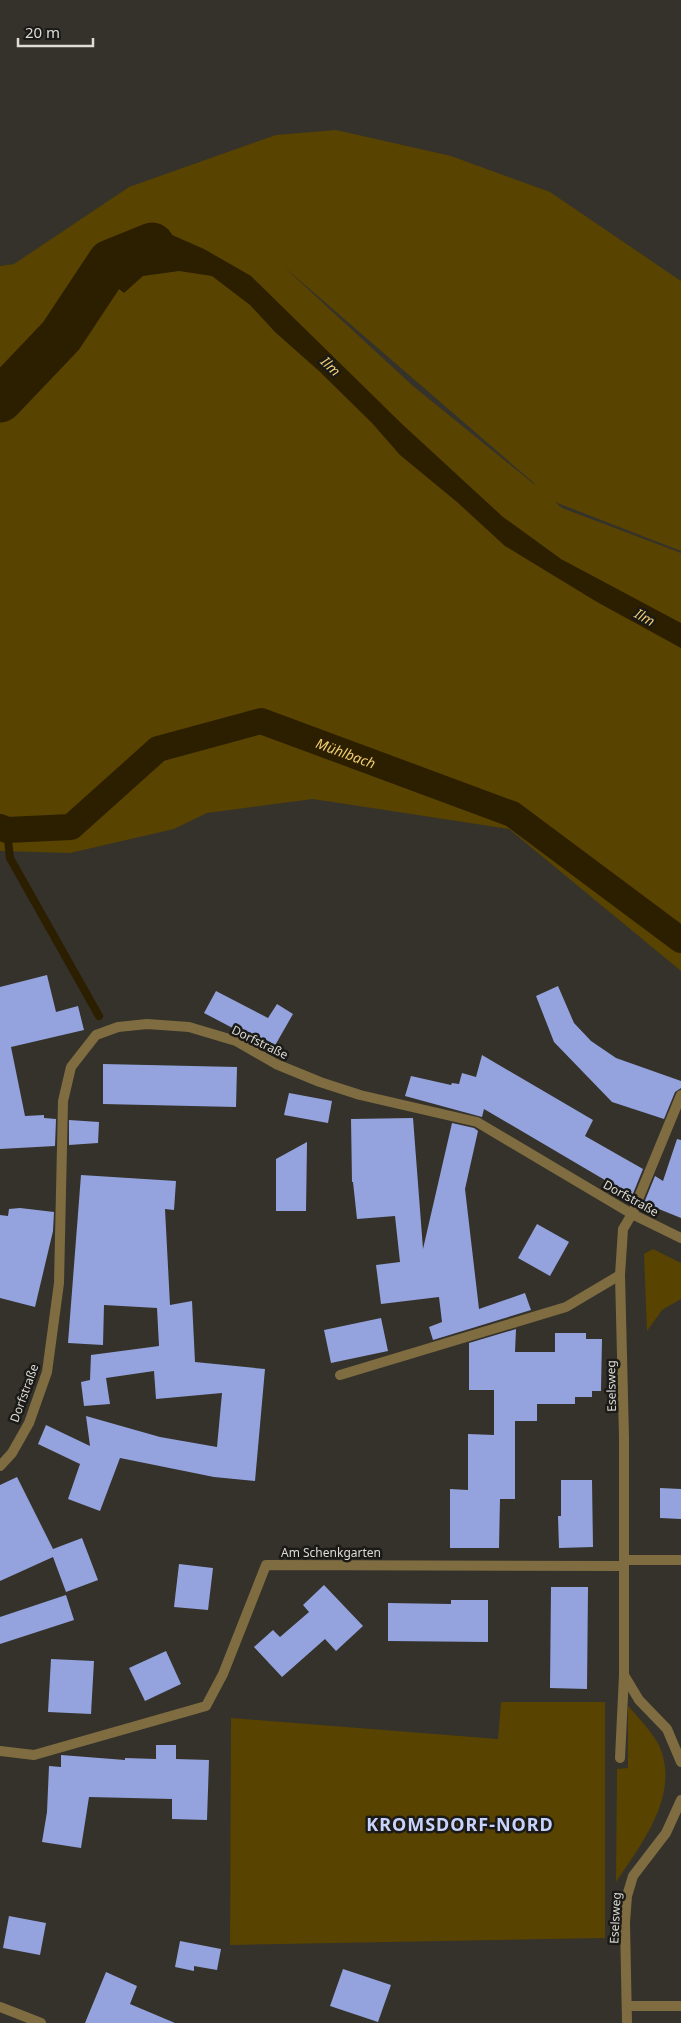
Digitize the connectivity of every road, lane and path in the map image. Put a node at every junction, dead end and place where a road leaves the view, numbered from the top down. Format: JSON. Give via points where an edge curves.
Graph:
{"nodes":[{"id":1,"x":681,"y":1096,"type":"edge"},
{"id":2,"x":632,"y":1214,"type":"junction"},
{"id":3,"x":681,"y":1238,"type":"edge"},
{"id":4,"x":620,"y":1275,"type":"junction"},
{"id":5,"x":340,"y":1375,"type":"dead end"},
{"id":6,"x":0,"y":1466,"type":"edge"},
{"id":7,"x":681,"y":1560,"type":"edge"},
{"id":8,"x":624,"y":1563,"type":"junction"},
{"id":9,"x":624,"y":1674,"type":"junction"},
{"id":10,"x":0,"y":1752,"type":"edge"},
{"id":11,"x":620,"y":1758,"type":"dead end"},
{"id":12,"x":681,"y":1762,"type":"edge"},
{"id":13,"x":681,"y":1800,"type":"edge"},
{"id":14,"x":626,"y":2006,"type":"junction"},
{"id":15,"x":681,"y":2006,"type":"edge"},
{"id":16,"x":0,"y":2007,"type":"edge"},
{"id":17,"x":41,"y":2023,"type":"edge"},
{"id":18,"x":627,"y":2023,"type":"edge"}],
"edges":[{"from":1,"to":2,"type":"street","name":"Eselsweg"},
{"from":2,"to":3,"type":"street","name":"Dorfstraße"},
{"from":2,"to":4,"type":"street","name":"Eselsweg","via":[[623,1229]]},
{"from":2,"to":6,"type":"street","name":"Dorfstraße","via":[[477,1122],[360,1095],[320,1082],[276,1064],[236,1041],[189,1027],[147,1024],[118,1027],[96,1035],[71,1067],[63,1101],[59,1282],[47,1372],[28,1423],[12,1453]]},
{"from":4,"to":5,"type":"street","via":[[566,1307]]},
{"from":4,"to":8,"type":"street","name":"Eselsweg"},
{"from":7,"to":8,"type":"street"},
{"from":8,"to":9,"type":"street","name":"Eselsweg"},
{"from":8,"to":10,"type":"street","name":"Am Schenkgarten","via":[[266,1565],[223,1674],[206,1706],[34,1755]]},
{"from":9,"to":11,"type":"street"},
{"from":9,"to":12,"type":"street","name":"Eselsweg","via":[[639,1700],[667,1729]]},
{"from":13,"to":14,"type":"street","name":"Eselsweg","via":[[666,1833],[633,1876],[626,1896]]},
{"from":14,"to":15,"type":"street"},
{"from":14,"to":18,"type":"street","name":"Eselsweg"},
{"from":16,"to":17,"type":"street"}]}
